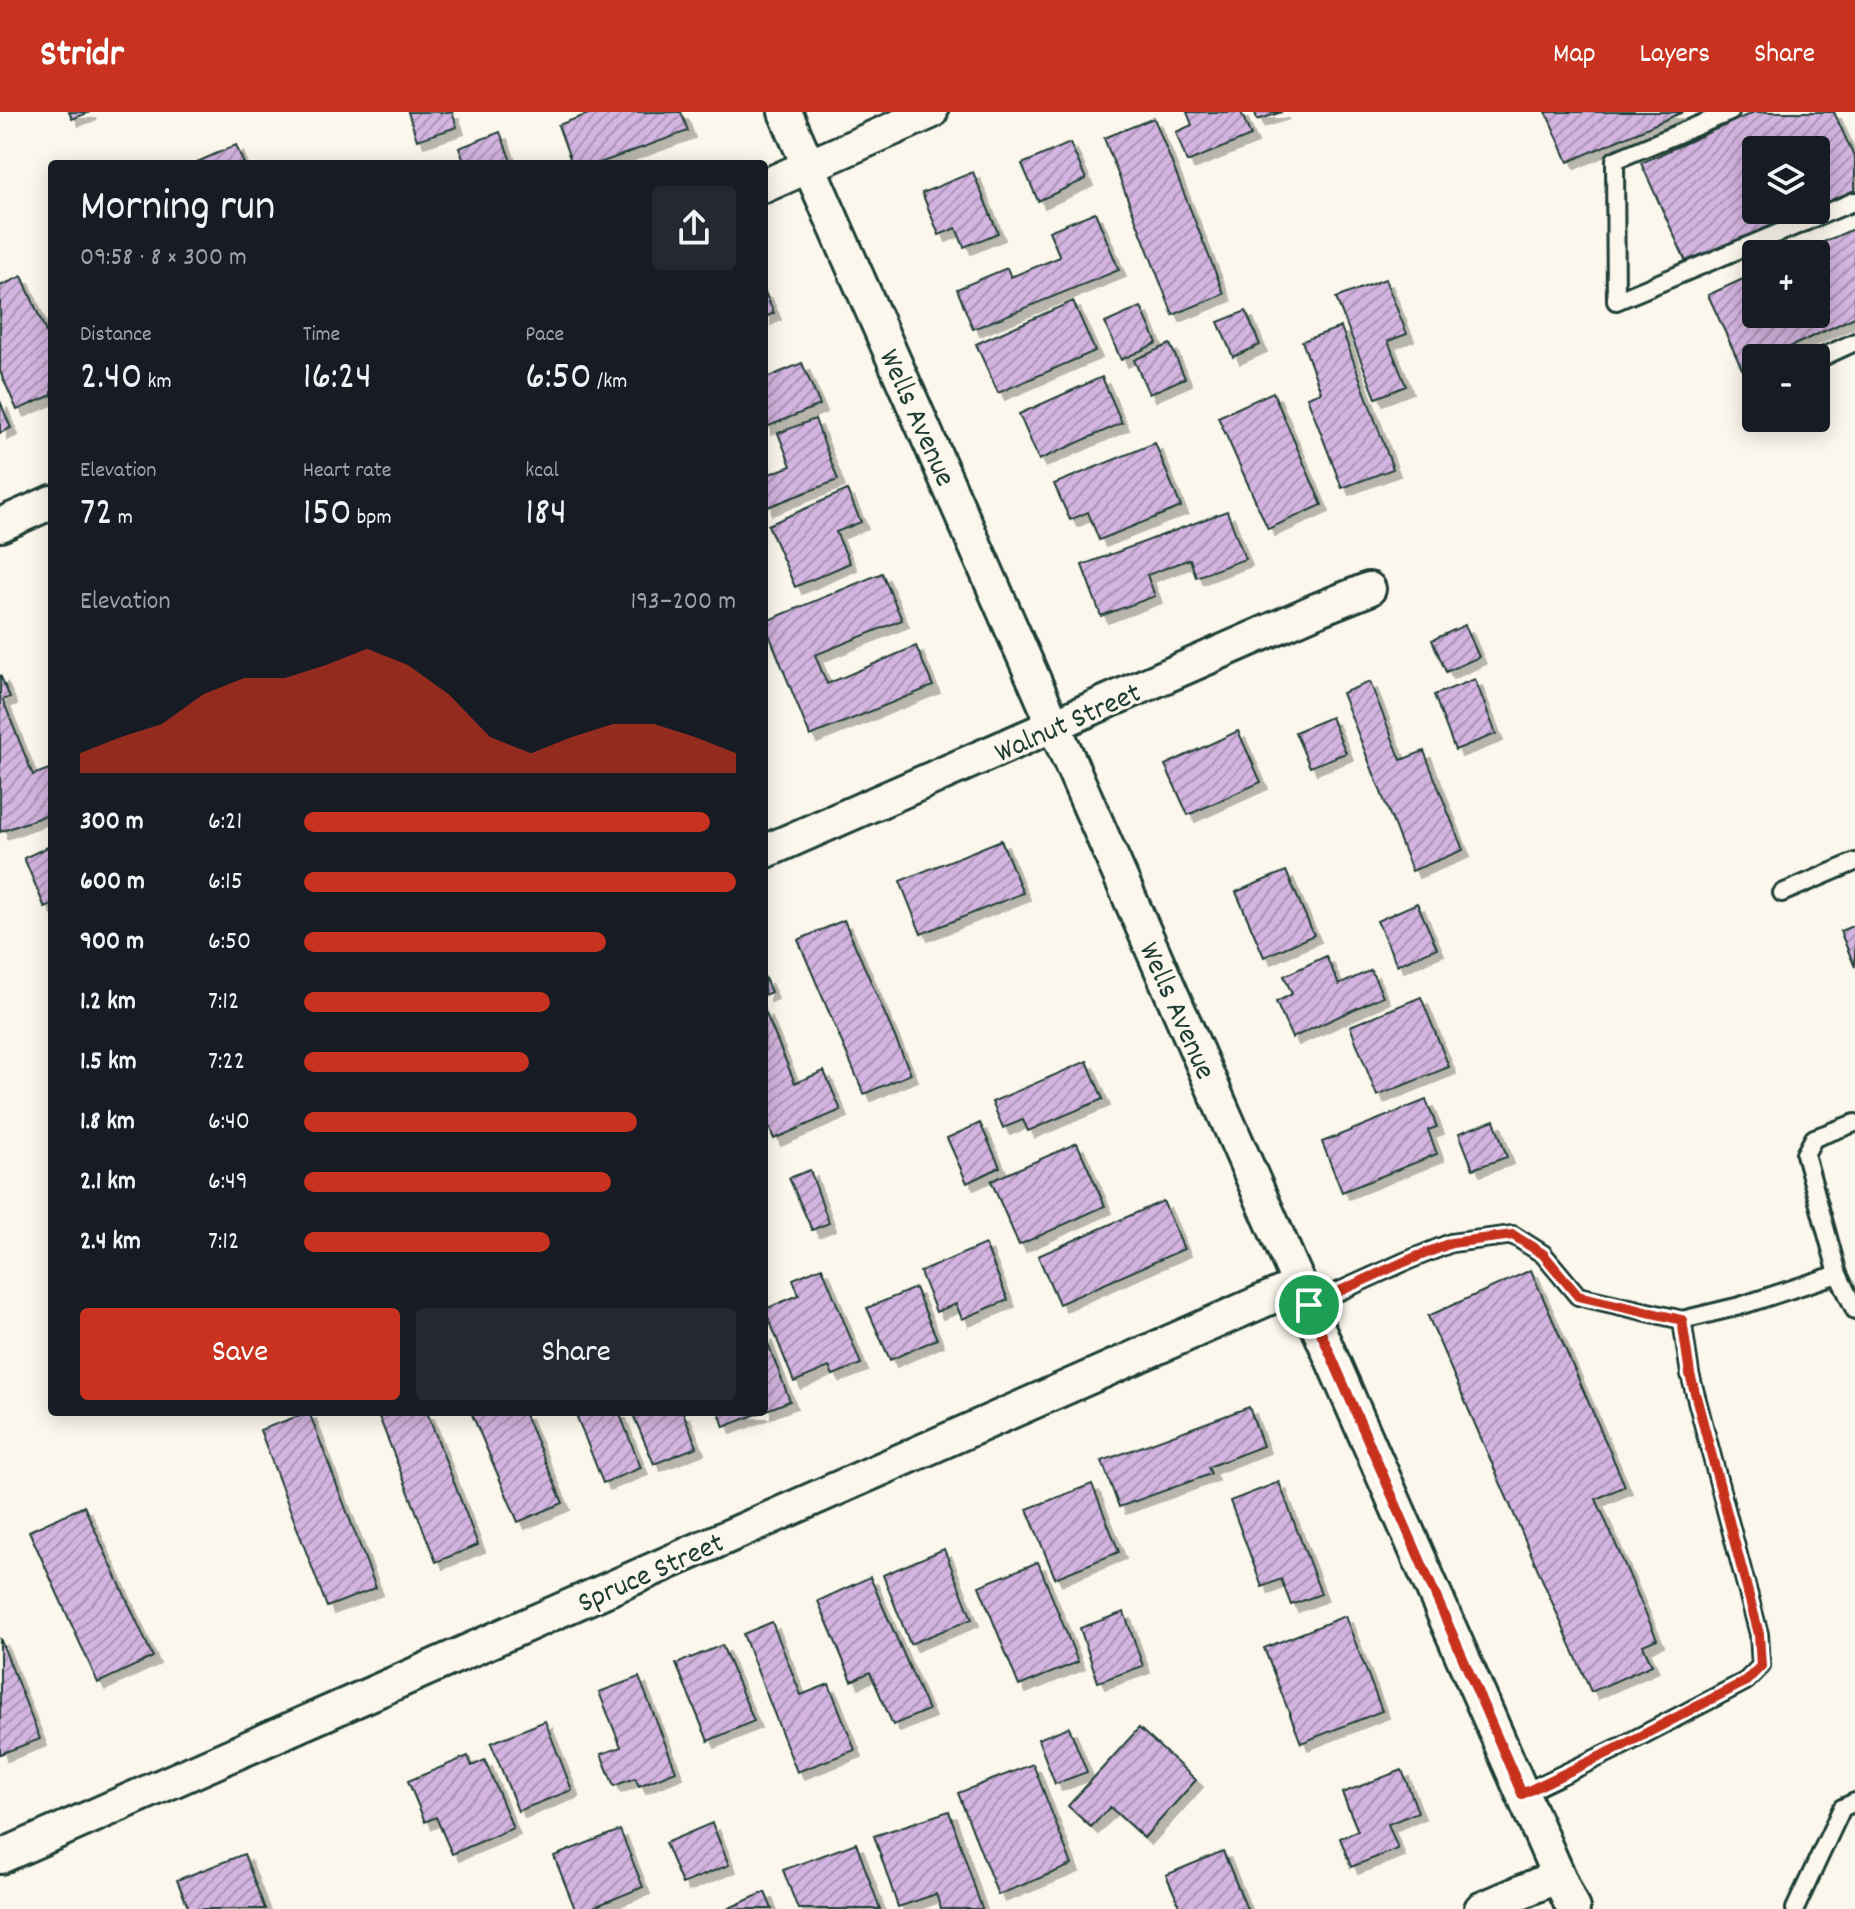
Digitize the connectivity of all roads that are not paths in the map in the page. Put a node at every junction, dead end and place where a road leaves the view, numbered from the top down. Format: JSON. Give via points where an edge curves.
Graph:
{"nodes":[{"id":1,"x":785,"y":112,"type":"edge"},
{"id":2,"x":931,"y":112,"type":"edge"},
{"id":3,"x":1730,"y":112,"type":"edge"},
{"id":4,"x":808,"y":166,"type":"junction"},
{"id":5,"x":768,"y":184,"type":"edge"},
{"id":6,"x":1855,"y":201,"type":"edge"},
{"id":7,"x":1855,"y":342,"type":"edge"},
{"id":8,"x":1830,"y":354,"type":"edge"},
{"id":9,"x":48,"y":504,"type":"edge"},
{"id":10,"x":0,"y":525,"type":"edge"},
{"id":11,"x":1369,"y":589,"type":"dead end"},
{"id":12,"x":1055,"y":726,"type":"junction"},
{"id":13,"x":768,"y":850,"type":"edge"},
{"id":14,"x":1855,"y":862,"type":"edge"},
{"id":15,"x":1782,"y":893,"type":"dead end"},
{"id":16,"x":1855,"y":1123,"type":"edge"},
{"id":17,"x":1838,"y":1274,"type":"junction"},
{"id":18,"x":1304,"y":1295,"type":"junction"},
{"id":19,"x":1855,"y":1310,"type":"edge"},
{"id":20,"x":1682,"y":1320,"type":"junction"},
{"id":21,"x":1522,"y":1794,"type":"junction"},
{"id":22,"x":1855,"y":1802,"type":"edge"},
{"id":23,"x":0,"y":1857,"type":"edge"},
{"id":24,"x":1558,"y":1876,"type":"junction"},
{"id":25,"x":1481,"y":1909,"type":"edge"},
{"id":26,"x":1573,"y":1909,"type":"edge"},
{"id":27,"x":1795,"y":1909,"type":"edge"}],
"edges":[{"from":1,"to":4,"type":"street","name":"Wells Avenue"},
{"from":2,"to":4,"type":"street"},
{"from":3,"to":6,"type":"lane","via":[[1615,160],[1616,301]]},
{"from":4,"to":5,"type":"street"},
{"from":4,"to":12,"type":"street","name":"Wells Avenue"},
{"from":7,"to":8,"type":"lane"},
{"from":9,"to":10,"type":"street"},
{"from":11,"to":12,"type":"street","name":"Walnut Street"},
{"from":12,"to":13,"type":"street","name":"Walnut Street"},
{"from":12,"to":18,"type":"street","name":"Wells Avenue"},
{"from":14,"to":15,"type":"lane"},
{"from":16,"to":17,"type":"lane","via":[[1814,1138],[1805,1154]]},
{"from":17,"to":19,"type":"lane"},
{"from":17,"to":20,"type":"lane"},
{"from":18,"to":20,"type":"lane","via":[[1451,1243],[1513,1235],[1543,1254],[1578,1296]]},
{"from":18,"to":21,"type":"street","name":"Wells Avenue"},
{"from":18,"to":23,"type":"street","name":"Spruce Street"},
{"from":20,"to":21,"type":"lane","via":[[1690,1374],[1759,1634],[1761,1666],[1746,1681]]},
{"from":21,"to":24,"type":"street","name":"Wells Avenue"},
{"from":22,"to":27,"type":"lane","via":[[1842,1808]]},
{"from":24,"to":25,"type":"street"},
{"from":24,"to":26,"type":"street","name":"Wells Avenue"}]}
